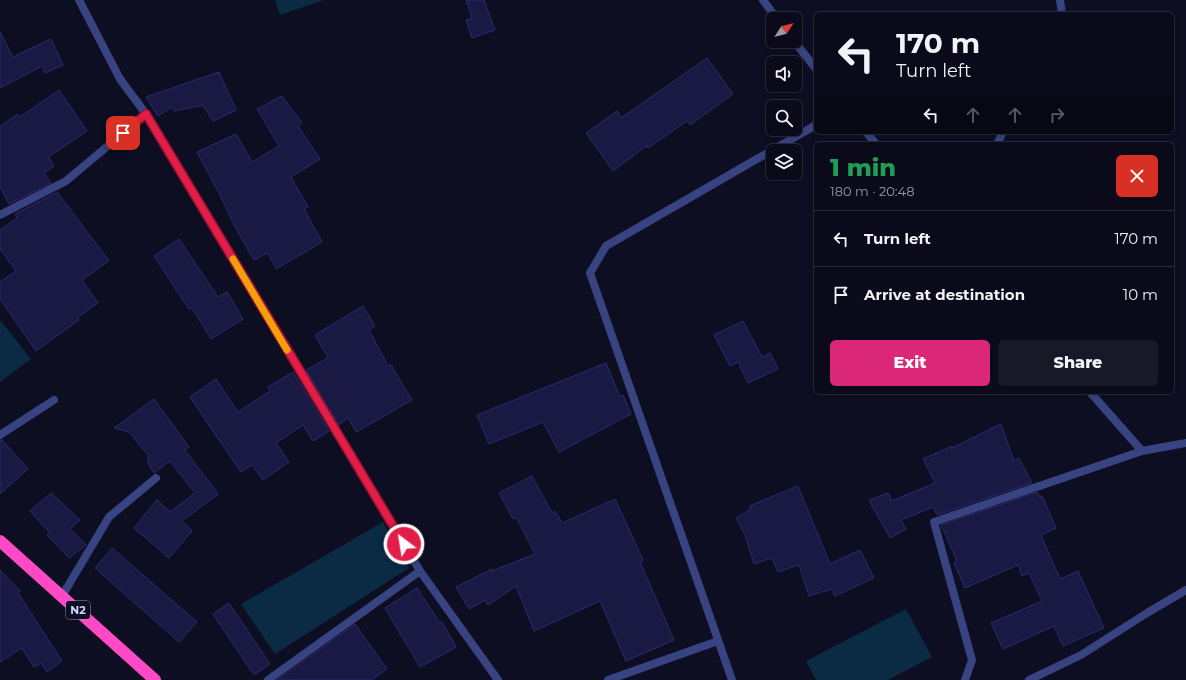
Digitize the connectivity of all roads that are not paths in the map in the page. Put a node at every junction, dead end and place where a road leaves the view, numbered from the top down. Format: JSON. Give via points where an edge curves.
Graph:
{"nodes":[{"id":1,"x":79,"y":0,"type":"edge"},
{"id":2,"x":763,"y":0,"type":"edge"},
{"id":3,"x":1060,"y":0,"type":"edge"},
{"id":4,"x":772,"y":12,"type":"edge"},
{"id":5,"x":1062,"y":12,"type":"edge"},
{"id":6,"x":800,"y":48,"type":"edge"},
{"id":7,"x":814,"y":66,"type":"edge"},
{"id":8,"x":146,"y":114,"type":"junction"},
{"id":9,"x":814,"y":126,"type":"edge"},
{"id":10,"x":868,"y":134,"type":"edge"},
{"id":11,"x":874,"y":142,"type":"edge"},
{"id":12,"x":0,"y":215,"type":"edge"},
{"id":13,"x":1092,"y":394,"type":"edge"},
{"id":14,"x":54,"y":400,"type":"dead end"},
{"id":15,"x":0,"y":435,"type":"edge"},
{"id":16,"x":1186,"y":443,"type":"edge"},
{"id":17,"x":1142,"y":451,"type":"junction"},
{"id":18,"x":156,"y":478,"type":"dead end"},
{"id":19,"x":0,"y":541,"type":"edge"},
{"id":20,"x":420,"y":571,"type":"junction"},
{"id":21,"x":1186,"y":590,"type":"edge"},
{"id":22,"x":62,"y":596,"type":"junction"},
{"id":23,"x":718,"y":641,"type":"junction"},
{"id":24,"x":155,"y":680,"type":"edge"},
{"id":25,"x":268,"y":680,"type":"edge"},
{"id":26,"x":498,"y":680,"type":"edge"},
{"id":27,"x":608,"y":680,"type":"edge"},
{"id":28,"x":732,"y":680,"type":"edge"},
{"id":29,"x":965,"y":680,"type":"edge"},
{"id":30,"x":1029,"y":680,"type":"edge"}],
"edges":[{"from":1,"to":8,"type":"street","via":[[120,79]]},
{"from":2,"to":4,"type":"street"},
{"from":3,"to":5,"type":"street"},
{"from":6,"to":7,"type":"street"},
{"from":8,"to":12,"type":"street","via":[[66,181]]},
{"from":8,"to":20,"type":"street"},
{"from":9,"to":23,"type":"street","via":[[606,246],[590,273]]},
{"from":10,"to":11,"type":"street"},
{"from":13,"to":17,"type":"street"},
{"from":14,"to":15,"type":"street"},
{"from":16,"to":17,"type":"street"},
{"from":17,"to":29,"type":"street","via":[[934,522],[972,660]]},
{"from":18,"to":22,"type":"street","via":[[110,517]]},
{"from":19,"to":22,"type":"highway","number":"N2"},
{"from":20,"to":25,"type":"street"},
{"from":20,"to":26,"type":"street"},
{"from":21,"to":30,"type":"street","via":[[1147,612],[1081,656]]},
{"from":22,"to":24,"type":"highway","number":"N2"},
{"from":23,"to":27,"type":"street"},
{"from":23,"to":28,"type":"street"}]}
